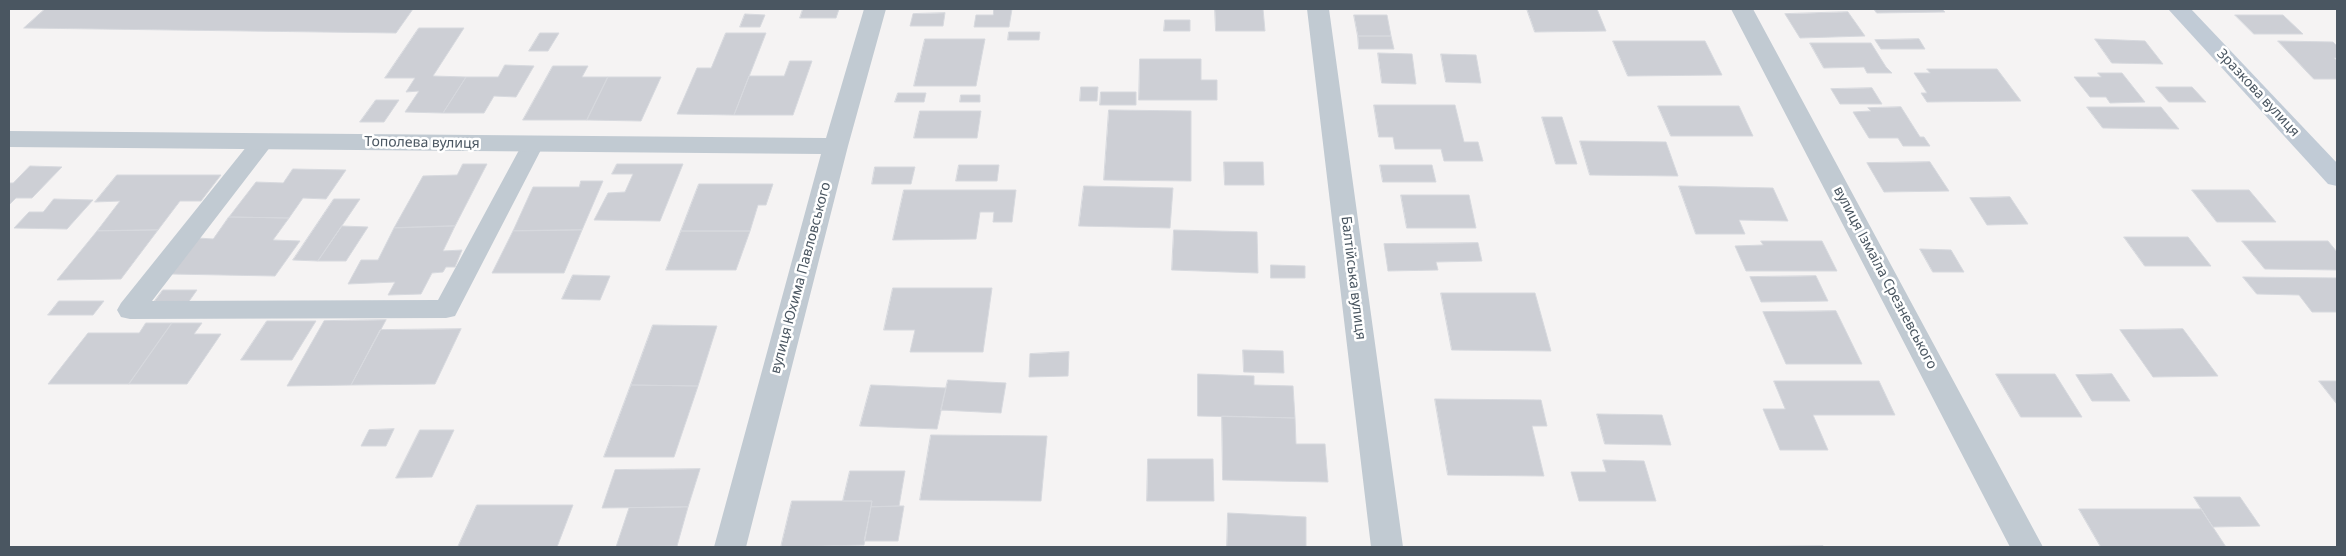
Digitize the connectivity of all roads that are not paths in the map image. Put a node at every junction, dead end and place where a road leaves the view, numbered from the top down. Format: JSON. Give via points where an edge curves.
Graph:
{"nodes":[{"id":1,"x":875,"y":9,"type":"edge"},
{"id":2,"x":1318,"y":9,"type":"edge"},
{"id":3,"x":1742,"y":9,"type":"edge"},
{"id":4,"x":2179,"y":9,"type":"edge"},
{"id":5,"x":9,"y":139,"type":"edge"},
{"id":6,"x":263,"y":141,"type":"junction"},
{"id":7,"x":533,"y":144,"type":"junction"},
{"id":8,"x":836,"y":146,"type":"junction"},
{"id":9,"x":2337,"y":178,"type":"edge"},
{"id":10,"x":730,"y":547,"type":"edge"},
{"id":11,"x":1388,"y":547,"type":"edge"},
{"id":12,"x":2027,"y":547,"type":"edge"}],
"edges":[{"from":1,"to":8,"type":"street","name":"вулиця Юхима Павловського"},
{"from":2,"to":11,"type":"street","name":"Балтійська вулиця"},
{"from":3,"to":12,"type":"street","name":"вулиця Ізмаїла Срезневського"},
{"from":4,"to":9,"type":"street","name":"Зразкова вулиця"},
{"from":5,"to":6,"type":"street","name":"Тополева вулиця"},
{"from":6,"to":7,"type":"street","name":"Тополева вулиця"},
{"from":6,"to":7,"type":"lane","via":[[130,310],[446,309]]},
{"from":7,"to":8,"type":"street","name":"Тополева вулиця"},
{"from":8,"to":10,"type":"street","name":"вулиця Юхима Павловського"}]}
